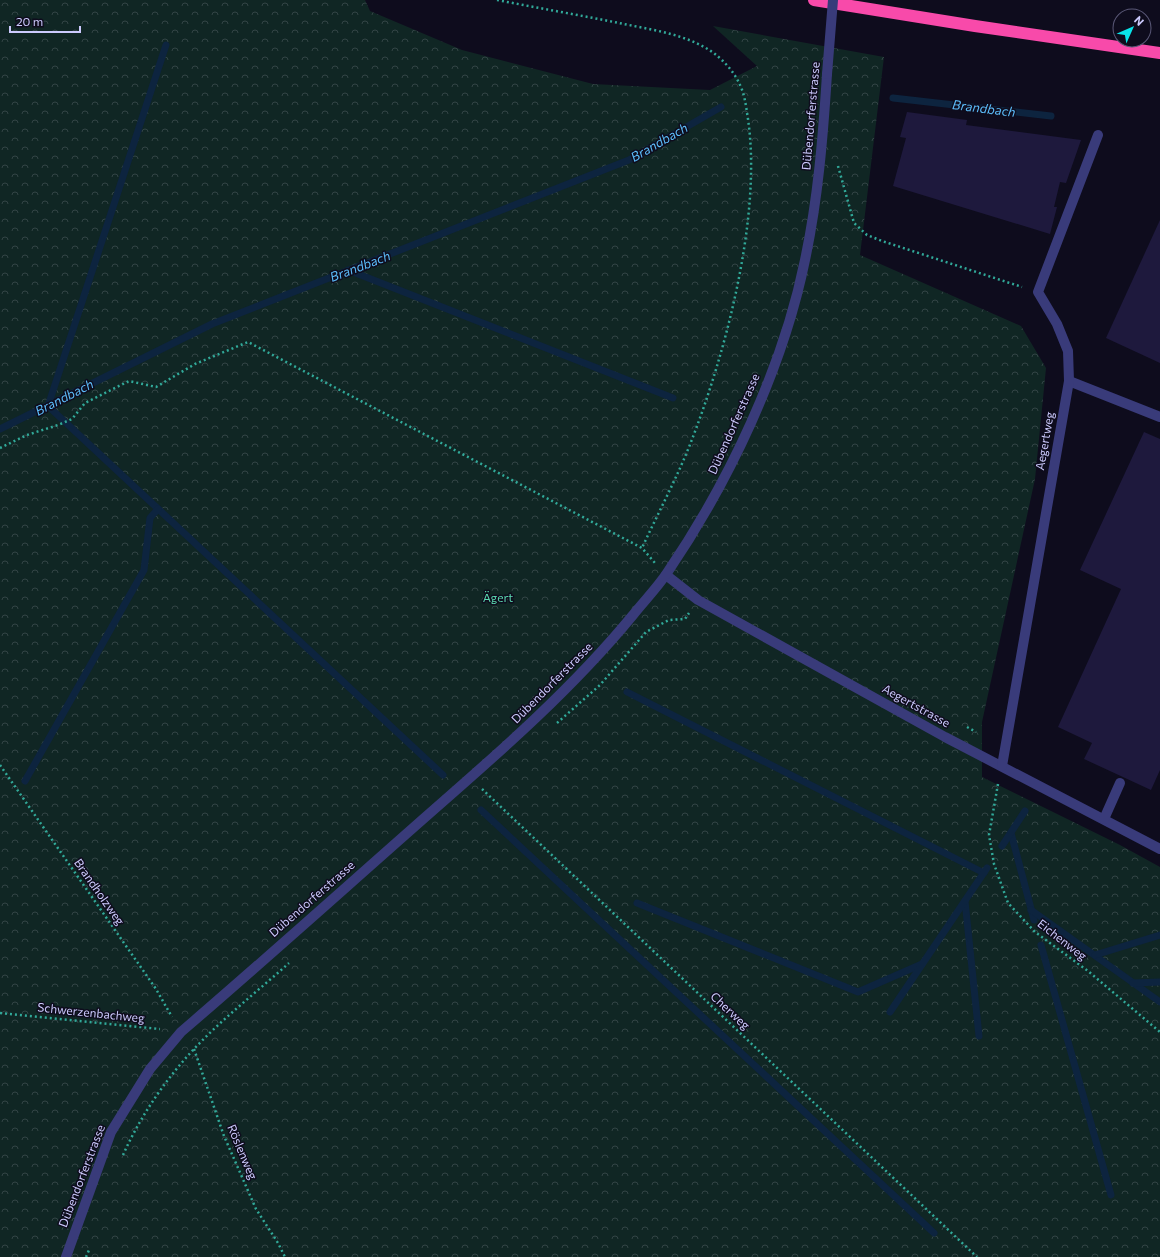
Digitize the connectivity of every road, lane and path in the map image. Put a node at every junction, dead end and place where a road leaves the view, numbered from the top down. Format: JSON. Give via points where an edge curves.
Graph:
{"nodes":[{"id":1,"x":497,"y":0,"type":"edge"},
{"id":2,"x":814,"y":0,"type":"edge"},
{"id":3,"x":833,"y":0,"type":"edge"},
{"id":4,"x":1160,"y":53,"type":"edge"},
{"id":5,"x":1098,"y":134,"type":"dead end"},
{"id":6,"x":838,"y":165,"type":"dead end"},
{"id":7,"x":1038,"y":292,"type":"junction"},
{"id":8,"x":1069,"y":381,"type":"junction"},
{"id":9,"x":1160,"y":417,"type":"edge"},
{"id":10,"x":0,"y":448,"type":"edge"},
{"id":11,"x":642,"y":548,"type":"junction"},
{"id":12,"x":666,"y":575,"type":"junction"},
{"id":13,"x":698,"y":600,"type":"junction"},
{"id":14,"x":553,"y":727,"type":"dead end"},
{"id":15,"x":0,"y":765,"type":"edge"},
{"id":16,"x":1002,"y":766,"type":"junction"},
{"id":17,"x":472,"y":777,"type":"junction"},
{"id":18,"x":489,"y":784,"type":"dead end"},
{"id":19,"x":1120,"y":784,"type":"dead end"},
{"id":20,"x":483,"y":790,"type":"junction"},
{"id":21,"x":477,"y":795,"type":"dead end"},
{"id":22,"x":1104,"y":819,"type":"junction"},
{"id":23,"x":1160,"y":849,"type":"edge"},
{"id":24,"x":292,"y":960,"type":"dead end"},
{"id":25,"x":0,"y":1013,"type":"edge"},
{"id":26,"x":181,"y":1032,"type":"junction"},
{"id":27,"x":1160,"y":1032,"type":"edge"},
{"id":28,"x":194,"y":1049,"type":"junction"},
{"id":29,"x":122,"y":1156,"type":"dead end"},
{"id":30,"x":91,"y":1242,"type":"dead end"},
{"id":31,"x":66,"y":1257,"type":"edge"},
{"id":32,"x":86,"y":1257,"type":"edge"},
{"id":33,"x":285,"y":1257,"type":"edge"},
{"id":34,"x":977,"y":1257,"type":"edge"}],
"edges":[{"from":1,"to":11,"type":"path","via":[[661,32],[701,45],[730,69],[745,99],[751,141],[751,180],[736,287],[722,342],[690,443]]},
{"from":2,"to":4,"type":"highway"},
{"from":3,"to":12,"type":"street","name":"Dübendorferstrasse","bridge":true,"via":[[821,160],[812,222],[792,309],[756,412],[734,459],[710,505]]},
{"from":5,"to":7,"type":"street"},
{"from":6,"to":7,"type":"path","via":[[854,223],[867,235]]},
{"from":7,"to":8,"type":"street","name":"Aegertweg","via":[[1057,324],[1068,351]]},
{"from":8,"to":9,"type":"street"},
{"from":8,"to":16,"type":"street","name":"Aegertweg"},
{"from":10,"to":11,"type":"path","via":[[72,419],[85,403],[129,381],[156,387],[195,364],[248,342]]},
{"from":11,"to":12,"type":"path"},
{"from":12,"to":13,"type":"street","name":"Aegertstrasse"},
{"from":12,"to":17,"type":"street","name":"Dübendorferstrasse","via":[[609,645]]},
{"from":13,"to":14,"type":"path","via":[[685,619],[669,620],[646,632],[600,686]]},
{"from":13,"to":16,"type":"street","name":"Aegertstrasse"},
{"from":15,"to":26,"type":"path","name":"Brandholzweg","via":[[156,990]]},
{"from":16,"to":22,"type":"street","name":"Aegertstrasse"},
{"from":16,"to":27,"type":"path","name":"Eichenweg","via":[[989,835],[994,864],[1008,903],[1035,932],[1088,971]]},
{"from":17,"to":20,"type":"path","name":"Cherweg"},
{"from":17,"to":26,"type":"street","name":"Dübendorferstrasse"},
{"from":18,"to":20,"type":"path"},
{"from":19,"to":22,"type":"street"},
{"from":20,"to":21,"type":"path"},
{"from":20,"to":34,"type":"path","name":"Cherweg"},
{"from":22,"to":23,"type":"street","name":"Aegertstrasse"},
{"from":24,"to":28,"type":"path"},
{"from":25,"to":26,"type":"path","name":"Schwerzenbachweg"},
{"from":26,"to":31,"type":"street","name":"Dübendorferstrasse","via":[[150,1069],[111,1132]]},
{"from":28,"to":29,"type":"path","via":[[161,1089]]},
{"from":28,"to":33,"type":"path","name":"Röslenweg","via":[[224,1136],[256,1209]]},
{"from":30,"to":32,"type":"path"}]}
